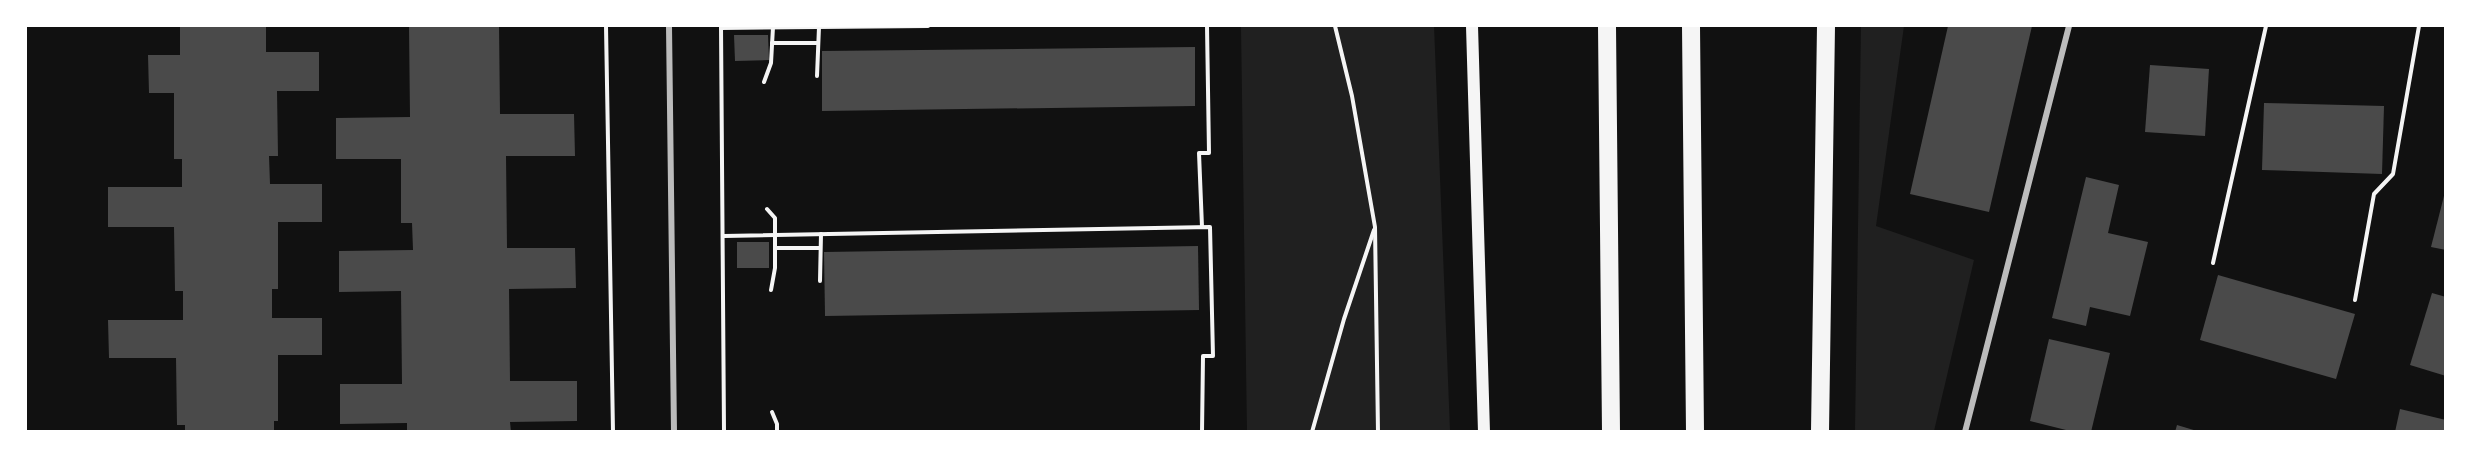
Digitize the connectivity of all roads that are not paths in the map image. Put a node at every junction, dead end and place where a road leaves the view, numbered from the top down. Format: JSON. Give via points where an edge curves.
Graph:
{"nodes":[{"id":1,"x":669,"y":26,"type":"edge"},
{"id":2,"x":1472,"y":26,"type":"edge"},
{"id":3,"x":1607,"y":26,"type":"edge"},
{"id":4,"x":1691,"y":26,"type":"edge"},
{"id":5,"x":1826,"y":26,"type":"edge"},
{"id":6,"x":2069,"y":26,"type":"edge"},
{"id":7,"x":674,"y":432,"type":"edge"},
{"id":8,"x":1484,"y":432,"type":"edge"},
{"id":9,"x":1611,"y":432,"type":"edge"},
{"id":10,"x":1695,"y":432,"type":"edge"},
{"id":11,"x":1820,"y":432,"type":"edge"},
{"id":12,"x":1965,"y":432,"type":"edge"}],
"edges":[{"from":1,"to":7,"type":"street"},
{"from":2,"to":8,"type":"main road"},
{"from":3,"to":9,"type":"highway"},
{"from":4,"to":10,"type":"highway"},
{"from":5,"to":11,"type":"highway"},
{"from":6,"to":12,"type":"street"}]}
